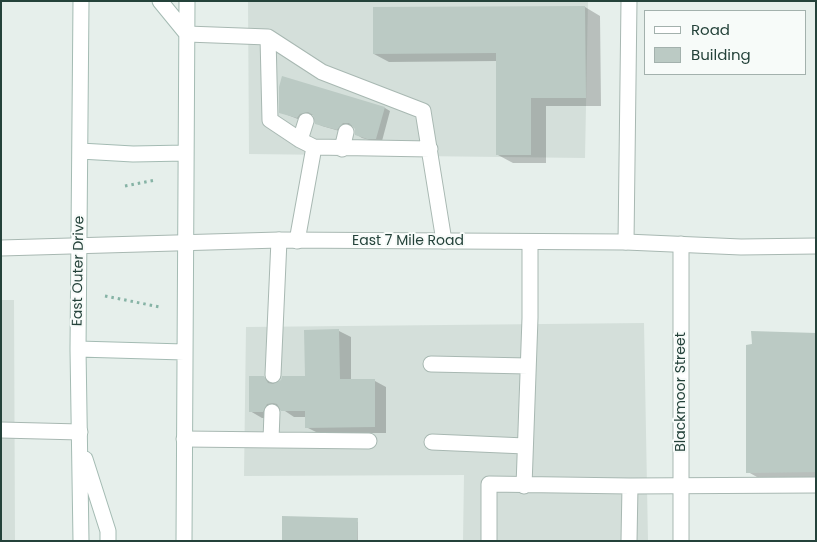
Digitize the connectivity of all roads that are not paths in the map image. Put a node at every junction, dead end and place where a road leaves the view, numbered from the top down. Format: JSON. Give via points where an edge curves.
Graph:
{"nodes":[{"id":1,"x":81,"y":1,"type":"edge"},
{"id":2,"x":160,"y":1,"type":"edge"},
{"id":3,"x":187,"y":1,"type":"edge"},
{"id":4,"x":629,"y":1,"type":"edge"},
{"id":5,"x":187,"y":34,"type":"junction"},
{"id":6,"x":268,"y":37,"type":"junction"},
{"id":7,"x":306,"y":121,"type":"dead end"},
{"id":8,"x":346,"y":132,"type":"dead end"},
{"id":9,"x":300,"y":140,"type":"junction"},
{"id":10,"x":314,"y":147,"type":"junction"},
{"id":11,"x":342,"y":149,"type":"junction"},
{"id":12,"x":430,"y":149,"type":"junction"},
{"id":13,"x":80,"y":151,"type":"junction"},
{"id":14,"x":186,"y":153,"type":"junction"},
{"id":15,"x":279,"y":240,"type":"junction"},
{"id":16,"x":296,"y":240,"type":"junction"},
{"id":17,"x":444,"y":241,"type":"junction"},
{"id":18,"x":530,"y":242,"type":"junction"},
{"id":19,"x":626,"y":242,"type":"junction"},
{"id":20,"x":184,"y":243,"type":"junction"},
{"id":21,"x":681,"y":244,"type":"junction"},
{"id":22,"x":80,"y":246,"type":"junction"},
{"id":23,"x":816,"y":246,"type":"edge"},
{"id":24,"x":1,"y":248,"type":"edge"},
{"id":25,"x":78,"y":349,"type":"junction"},
{"id":26,"x":184,"y":352,"type":"junction"},
{"id":27,"x":431,"y":364,"type":"dead end"},
{"id":28,"x":528,"y":366,"type":"junction"},
{"id":29,"x":273,"y":375,"type":"dead end"},
{"id":30,"x":272,"y":412,"type":"dead end"},
{"id":31,"x":1,"y":430,"type":"edge"},
{"id":32,"x":80,"y":439,"type":"junction"},
{"id":33,"x":184,"y":439,"type":"junction"},
{"id":34,"x":271,"y":440,"type":"junction"},
{"id":35,"x":369,"y":441,"type":"dead end"},
{"id":36,"x":432,"y":442,"type":"dead end"},
{"id":37,"x":525,"y":446,"type":"junction"},
{"id":38,"x":681,"y":485,"type":"junction"},
{"id":39,"x":816,"y":485,"type":"edge"},
{"id":40,"x":524,"y":486,"type":"junction"},
{"id":41,"x":630,"y":486,"type":"junction"},
{"id":42,"x":81,"y":541,"type":"edge"},
{"id":43,"x":108,"y":541,"type":"edge"},
{"id":44,"x":184,"y":541,"type":"edge"},
{"id":45,"x":489,"y":541,"type":"edge"},
{"id":46,"x":629,"y":541,"type":"edge"},
{"id":47,"x":681,"y":541,"type":"edge"}],
"edges":[{"from":1,"to":13,"type":"main road","name":"East Outer Drive"},
{"from":2,"to":5,"type":"main road"},
{"from":3,"to":5,"type":"main road"},
{"from":4,"to":19,"type":"main road"},
{"from":5,"to":6,"type":"main road"},
{"from":5,"to":14,"type":"main road"},
{"from":6,"to":9,"type":"main road","via":[[270,120]]},
{"from":6,"to":12,"type":"main road","via":[[319,79],[423,112]]},
{"from":7,"to":9,"type":"main road"},
{"from":8,"to":11,"type":"main road"},
{"from":9,"to":10,"type":"main road"},
{"from":10,"to":11,"type":"main road"},
{"from":10,"to":16,"type":"main road"},
{"from":11,"to":12,"type":"main road"},
{"from":12,"to":17,"type":"main road"},
{"from":13,"to":14,"type":"main road"},
{"from":13,"to":22,"type":"main road","name":"East Outer Drive"},
{"from":14,"to":20,"type":"main road"},
{"from":15,"to":16,"type":"main road","name":"East 7 Mile Road"},
{"from":15,"to":20,"type":"main road","name":"East 7 Mile Road"},
{"from":15,"to":29,"type":"main road"},
{"from":16,"to":17,"type":"main road","name":"East 7 Mile Road"},
{"from":17,"to":18,"type":"main road","name":"East 7 Mile Road"},
{"from":18,"to":19,"type":"main road","name":"East 7 Mile Road"},
{"from":18,"to":28,"type":"main road"},
{"from":19,"to":21,"type":"main road","name":"East 7 Mile Road"},
{"from":20,"to":22,"type":"main road","name":"East 7 Mile Road"},
{"from":20,"to":26,"type":"main road"},
{"from":21,"to":23,"type":"main road","name":"East 7 Mile Road"},
{"from":21,"to":38,"type":"main road","name":"Blackmoor Street"},
{"from":22,"to":24,"type":"main road","name":"East 7 Mile Road"},
{"from":22,"to":25,"type":"main road","name":"East Outer Drive"},
{"from":25,"to":26,"type":"main road"},
{"from":25,"to":32,"type":"main road","name":"East Outer Drive"},
{"from":26,"to":33,"type":"main road"},
{"from":27,"to":28,"type":"main road"},
{"from":28,"to":37,"type":"main road"},
{"from":30,"to":34,"type":"main road"},
{"from":31,"to":32,"type":"main road"},
{"from":32,"to":42,"type":"main road","name":"East Outer Drive"},
{"from":32,"to":43,"type":"main road","via":[[108,531]]},
{"from":33,"to":34,"type":"main road"},
{"from":33,"to":44,"type":"main road"},
{"from":34,"to":35,"type":"main road"},
{"from":36,"to":37,"type":"main road"},
{"from":37,"to":40,"type":"main road"},
{"from":38,"to":39,"type":"main road"},
{"from":38,"to":41,"type":"main road"},
{"from":38,"to":47,"type":"main road","name":"Blackmoor Street"},
{"from":40,"to":41,"type":"main road"},
{"from":40,"to":45,"type":"main road","via":[[489,484]]},
{"from":41,"to":46,"type":"main road"}]}
